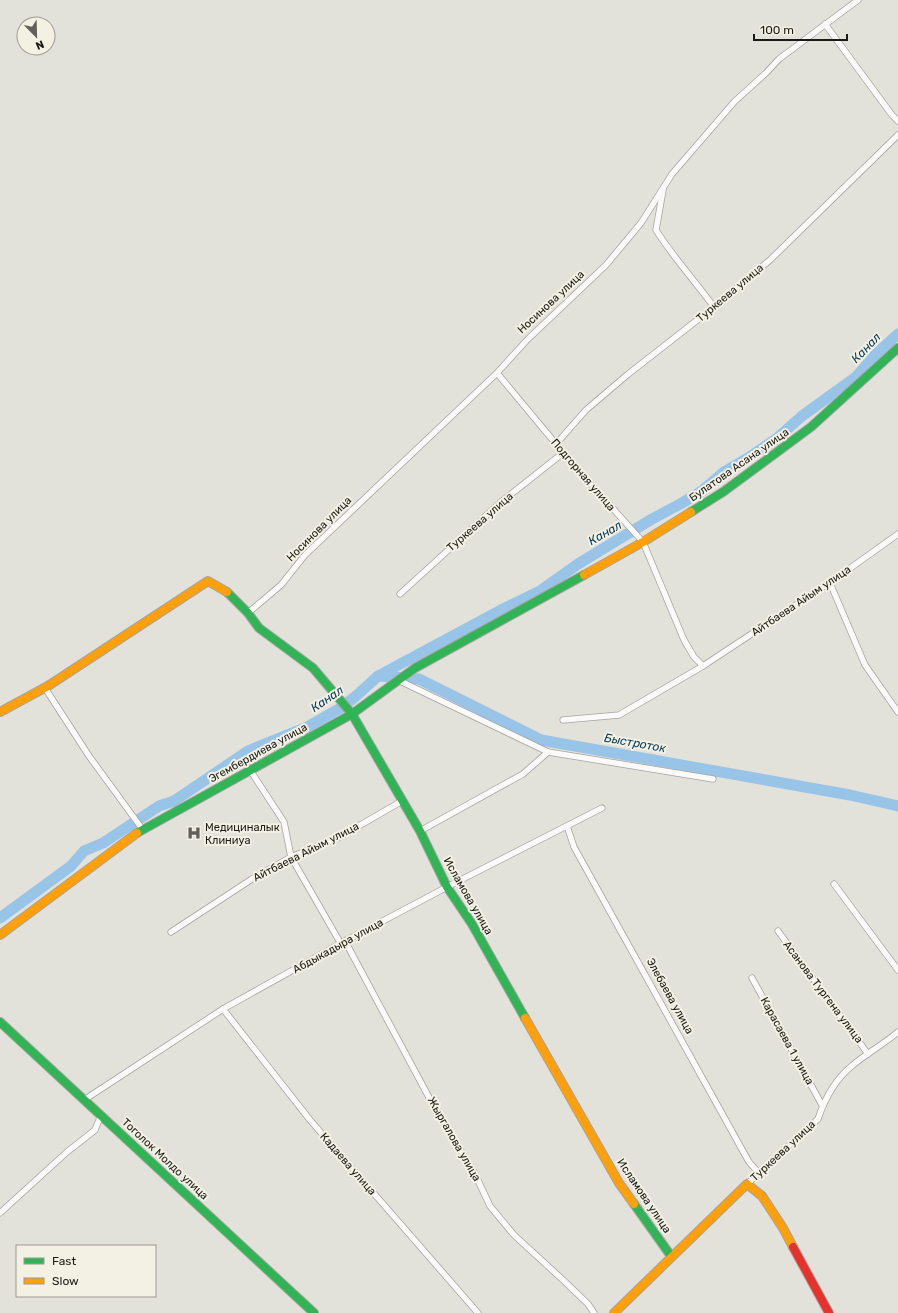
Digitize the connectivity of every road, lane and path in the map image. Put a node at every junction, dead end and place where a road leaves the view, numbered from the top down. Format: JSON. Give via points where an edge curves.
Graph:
{"nodes":[{"id":1,"x":858,"y":0,"type":"edge"},
{"id":2,"x":825,"y":24,"type":"junction"},
{"id":3,"x":898,"y":121,"type":"edge"},
{"id":4,"x":898,"y":135,"type":"edge"},
{"id":5,"x":663,"y":188,"type":"junction"},
{"id":6,"x":714,"y":307,"type":"junction"},
{"id":7,"x":898,"y":348,"type":"edge"},
{"id":8,"x":497,"y":374,"type":"junction"},
{"id":9,"x":556,"y":444,"type":"junction"},
{"id":10,"x":563,"y":453,"type":"junction"},
{"id":11,"x":898,"y":534,"type":"edge"},
{"id":12,"x":643,"y":542,"type":"junction"},
{"id":13,"x":830,"y":583,"type":"junction"},
{"id":14,"x":400,"y":594,"type":"dead end"},
{"id":15,"x":535,"y":603,"type":"joint"},
{"id":16,"x":248,"y":613,"type":"junction"},
{"id":17,"x":703,"y":666,"type":"junction"},
{"id":18,"x":398,"y":680,"type":"junction"},
{"id":19,"x":45,"y":688,"type":"junction"},
{"id":20,"x":897,"y":709,"type":"edge"},
{"id":21,"x":0,"y":712,"type":"edge"},
{"id":22,"x":352,"y":714,"type":"junction"},
{"id":23,"x":563,"y":720,"type":"dead end"},
{"id":24,"x":548,"y":752,"type":"junction"},
{"id":25,"x":250,"y":770,"type":"junction"},
{"id":26,"x":713,"y":779,"type":"dead end"},
{"id":27,"x":402,"y":801,"type":"junction"},
{"id":28,"x":602,"y":808,"type":"dead end"},
{"id":29,"x":567,"y":826,"type":"junction"},
{"id":30,"x":143,"y":830,"type":"junction"},
{"id":31,"x":420,"y":831,"type":"junction"},
{"id":32,"x":291,"y":857,"type":"junction"},
{"id":33,"x":834,"y":884,"type":"dead end"},
{"id":34,"x":447,"y":887,"type":"junction"},
{"id":35,"x":778,"y":931,"type":"dead end"},
{"id":36,"x":171,"y":932,"type":"dead end"},
{"id":37,"x":0,"y":936,"type":"edge"},
{"id":38,"x":343,"y":943,"type":"junction"},
{"id":39,"x":898,"y":970,"type":"edge"},
{"id":40,"x":752,"y":978,"type":"dead end"},
{"id":41,"x":223,"y":1009,"type":"junction"},
{"id":42,"x":0,"y":1022,"type":"edge"},
{"id":43,"x":898,"y":1032,"type":"edge"},
{"id":44,"x":868,"y":1054,"type":"junction"},
{"id":45,"x":84,"y":1100,"type":"junction"},
{"id":46,"x":822,"y":1105,"type":"junction"},
{"id":47,"x":101,"y":1115,"type":"junction"},
{"id":48,"x":759,"y":1173,"type":"junction"},
{"id":49,"x":747,"y":1184,"type":"junction"},
{"id":50,"x":0,"y":1213,"type":"edge"},
{"id":51,"x":671,"y":1256,"type":"junction"},
{"id":52,"x":314,"y":1313,"type":"edge"},
{"id":53,"x":478,"y":1313,"type":"edge"},
{"id":54,"x":594,"y":1313,"type":"edge"},
{"id":55,"x":614,"y":1313,"type":"edge"},
{"id":56,"x":829,"y":1313,"type":"edge"}],
"edges":[{"from":1,"to":2,"type":"street","name":"Носинова улица"},
{"from":2,"to":3,"type":"street"},
{"from":2,"to":5,"type":"street","name":"Носинова улица","via":[[779,59],[735,101]]},
{"from":4,"to":6,"type":"street","name":"Туркеева улица","via":[[770,260]]},
{"from":5,"to":6,"type":"street","via":[[656,230],[669,251]]},
{"from":5,"to":8,"type":"street","name":"Носинова улица","via":[[641,223],[606,265],[527,340]]},
{"from":6,"to":9,"type":"street","name":"Туркеева улица","via":[[586,410]]},
{"from":7,"to":12,"type":"street","name":"Булатова Асана улица","via":[[811,427],[723,492]]},
{"from":8,"to":9,"type":"street","name":"Подгорная улица"},
{"from":8,"to":16,"type":"street","name":"Носинова улица","via":[[305,555],[281,584]]},
{"from":9,"to":10,"type":"street","name":"Подгорная улица"},
{"from":10,"to":12,"type":"street","name":"Подгорная улица"},
{"from":10,"to":14,"type":"street","name":"Туркеева улица","via":[[501,502]]},
{"from":11,"to":13,"type":"street","name":"Айтбаева Айым улица"},
{"from":12,"to":15,"type":"street","name":"Булатова Асана улица"},
{"from":12,"to":17,"type":"street","name":"Подгорная улица","via":[[684,640]]},
{"from":13,"to":17,"type":"street","name":"Айтбаева Айым улица"},
{"from":13,"to":20,"type":"street","via":[[865,665]]},
{"from":15,"to":18,"type":"street","name":"Эгембердиева улица","via":[[415,668]]},
{"from":16,"to":19,"type":"street","name":"Исламова улица","via":[[231,595],[208,582]]},
{"from":16,"to":22,"type":"street","name":"Исламова улица","via":[[259,628],[313,668]]},
{"from":17,"to":23,"type":"street","name":"Айтбаева Айым улица","via":[[619,715]]},
{"from":18,"to":22,"type":"street","name":"Эгембердиева улица"},
{"from":18,"to":24,"type":"street"},
{"from":19,"to":21,"type":"street"},
{"from":19,"to":30,"type":"street","via":[[89,756]]},
{"from":22,"to":25,"type":"street","name":"Эгембердиева улица"},
{"from":22,"to":27,"type":"street","name":"Исламова улица"},
{"from":24,"to":26,"type":"street"},
{"from":24,"to":31,"type":"street","via":[[523,774]]},
{"from":25,"to":30,"type":"street","name":"Эгембердиева улица"},
{"from":25,"to":32,"type":"street","name":"Жыргалова улица","via":[[284,822]]},
{"from":27,"to":31,"type":"street","name":"Исламова улица"},
{"from":27,"to":32,"type":"street","name":"Айтбаева Айым улица","via":[[338,838]]},
{"from":28,"to":29,"type":"street","name":"Абдыкадыра улица"},
{"from":29,"to":34,"type":"street","name":"Абдыкадыра улица"},
{"from":29,"to":48,"type":"street","name":"Элебаева улица","via":[[574,847],[749,1162]]},
{"from":30,"to":37,"type":"street","name":"Эгембердиева улица"},
{"from":31,"to":34,"type":"street","name":"Исламова улица"},
{"from":32,"to":36,"type":"street","name":"Айтбаева Айым улица","via":[[252,879]]},
{"from":32,"to":38,"type":"street","name":"Жыргалова улица"},
{"from":33,"to":39,"type":"street"},
{"from":34,"to":38,"type":"street","name":"Абдыкадыра улица"},
{"from":34,"to":51,"type":"street","name":"Исламова улица","via":[[472,924],[619,1183]]},
{"from":35,"to":44,"type":"street","name":"Асанова Тургена улица"},
{"from":38,"to":41,"type":"street","name":"Абдыкадыра улица"},
{"from":38,"to":54,"type":"street","name":"Жыргалова улица","via":[[432,1103],[475,1174],[490,1206],[514,1235],[588,1304]]},
{"from":40,"to":46,"type":"street","name":"Карасаева 1 улица"},
{"from":41,"to":45,"type":"street","name":"Абдыкадыра улица"},
{"from":41,"to":53,"type":"street","name":"Кадаева улица","via":[[310,1120]]},
{"from":42,"to":45,"type":"street","name":"Тоголок Молдо улица"},
{"from":43,"to":44,"type":"street","name":"Туркеева улица"},
{"from":44,"to":46,"type":"street","name":"Туркеева улица","via":[[852,1065],[835,1083]]},
{"from":45,"to":47,"type":"street","name":"Тоголок Молдо улица"},
{"from":46,"to":48,"type":"street","name":"Туркеева улица","via":[[818,1119]]},
{"from":47,"to":50,"type":"street","via":[[95,1130]]},
{"from":47,"to":52,"type":"street","name":"Тоголок Молдо улица"},
{"from":48,"to":49,"type":"street","name":"Туркеева улица"},
{"from":49,"to":51,"type":"street"},
{"from":49,"to":56,"type":"street","via":[[762,1196],[779,1222]]},
{"from":51,"to":55,"type":"street"}]}
